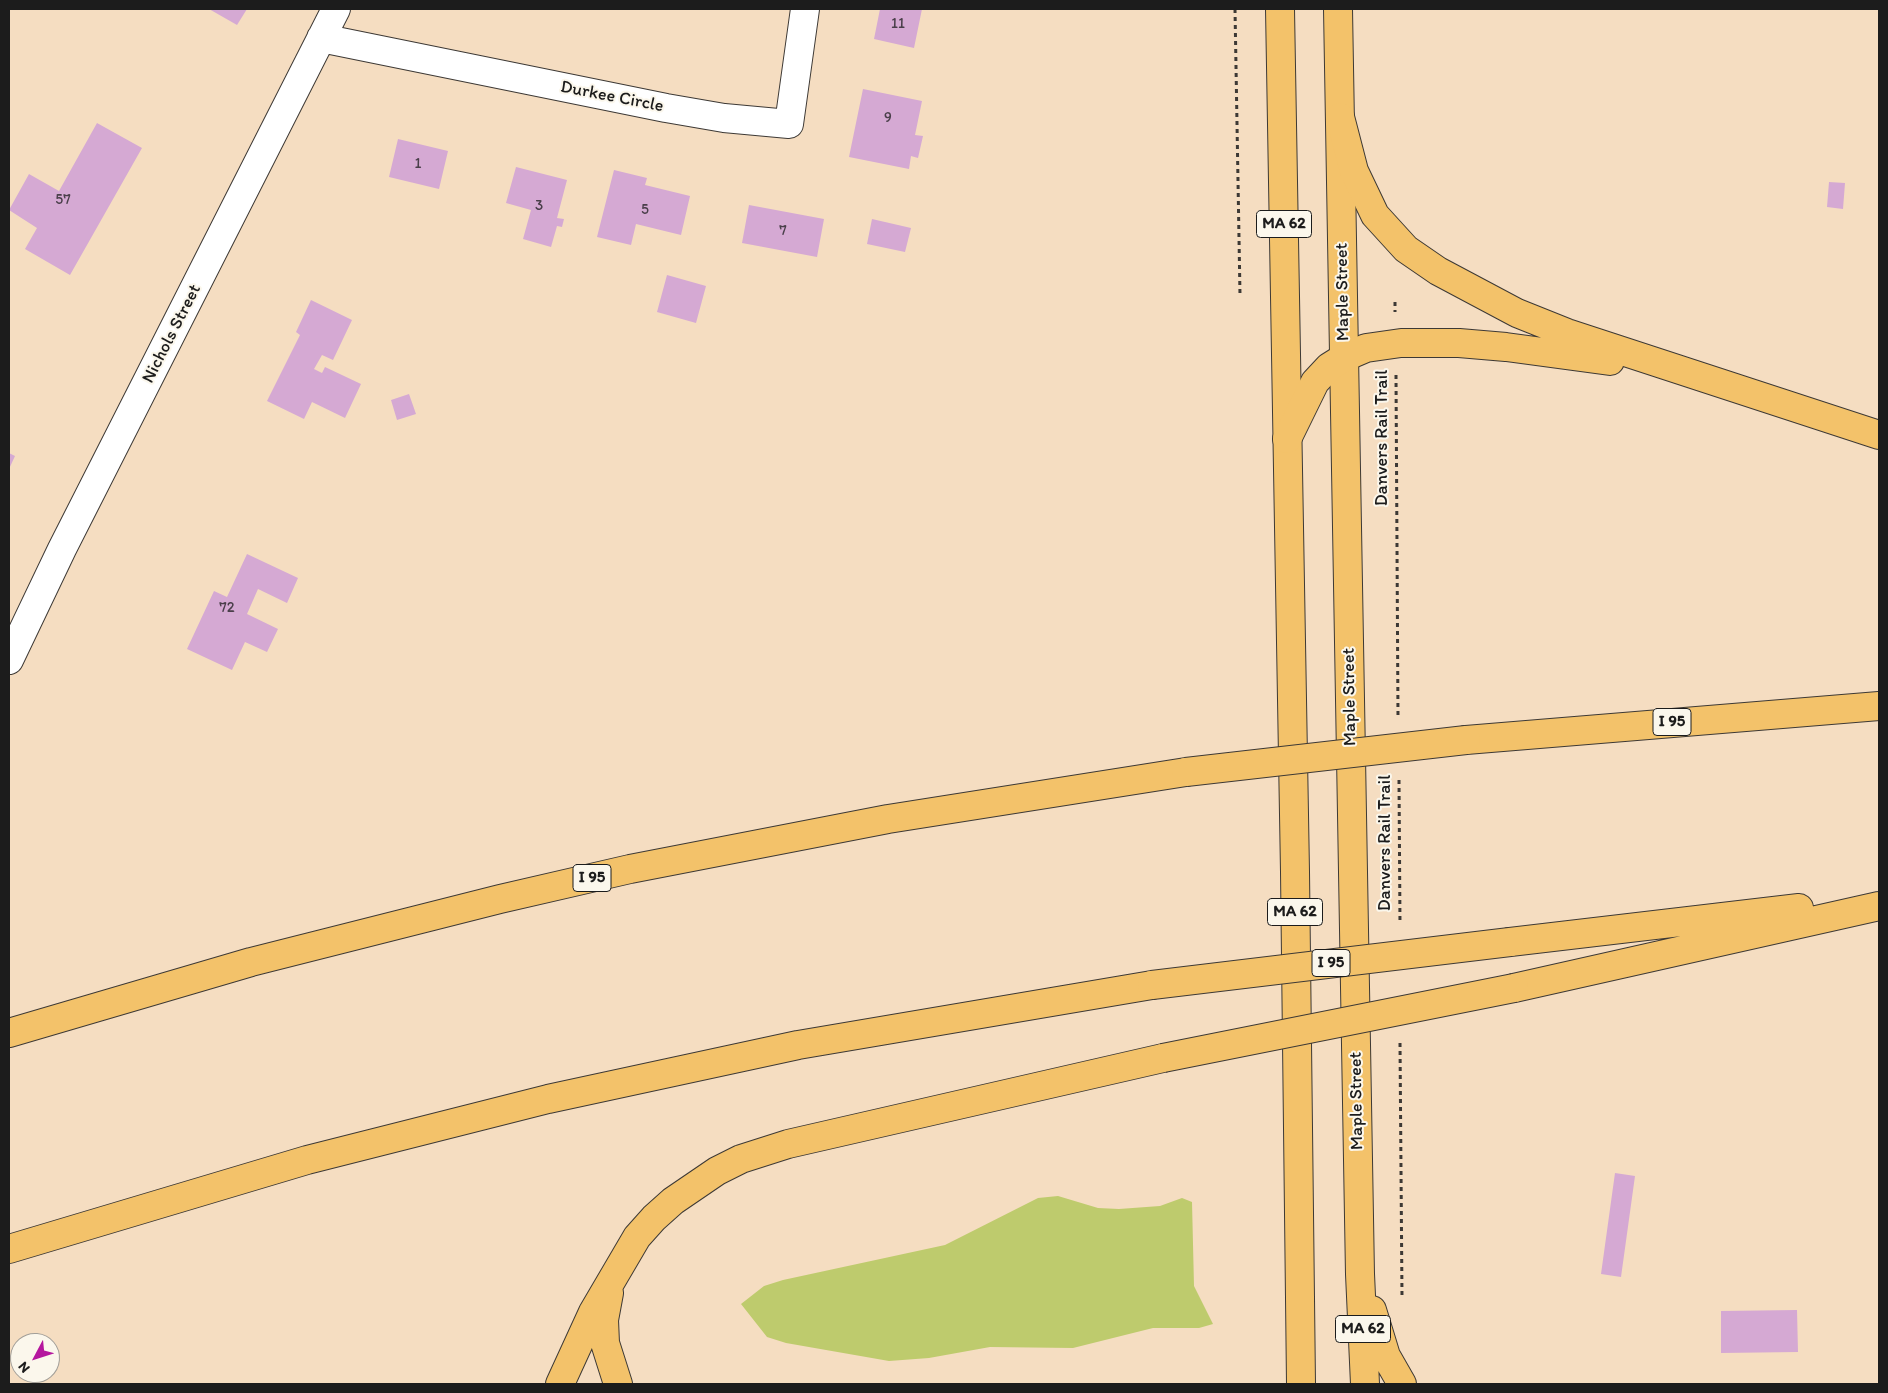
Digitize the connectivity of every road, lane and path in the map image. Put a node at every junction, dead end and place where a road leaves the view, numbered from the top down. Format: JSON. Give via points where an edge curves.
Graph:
{"nodes":[{"id":1,"x":336,"y":9,"type":"edge"},
{"id":2,"x":805,"y":9,"type":"edge"},
{"id":3,"x":1235,"y":9,"type":"edge"},
{"id":4,"x":1280,"y":9,"type":"edge"},
{"id":5,"x":1338,"y":9,"type":"edge"},
{"id":6,"x":321,"y":38,"type":"junction"},
{"id":7,"x":1340,"y":117,"type":"junction"},
{"id":8,"x":1240,"y":295,"type":"dead end"},
{"id":9,"x":1395,"y":302,"type":"dead end"},
{"id":10,"x":1395,"y":344,"type":"junction"},
{"id":11,"x":1344,"y":356,"type":"junction"},
{"id":12,"x":1746,"y":392,"type":"junction"},
{"id":13,"x":1879,"y":435,"type":"edge"},
{"id":14,"x":1288,"y":439,"type":"junction"},
{"id":15,"x":9,"y":660,"type":"edge"},
{"id":16,"x":1879,"y":706,"type":"edge"},
{"id":17,"x":1398,"y":720,"type":"dead end"},
{"id":18,"x":1398,"y":770,"type":"dead end"},
{"id":19,"x":1879,"y":899,"type":"edge"},
{"id":20,"x":1879,"y":906,"type":"edge"},
{"id":21,"x":1400,"y":928,"type":"dead end"},
{"id":22,"x":9,"y":1033,"type":"edge"},
{"id":23,"x":1400,"y":1038,"type":"dead end"},
{"id":24,"x":9,"y":1249,"type":"edge"},
{"id":25,"x":615,"y":1274,"type":"junction"},
{"id":26,"x":1360,"y":1274,"type":"junction"},
{"id":27,"x":1402,"y":1305,"type":"dead end"},
{"id":28,"x":560,"y":1384,"type":"edge"},
{"id":29,"x":618,"y":1384,"type":"edge"},
{"id":30,"x":1301,"y":1384,"type":"edge"},
{"id":31,"x":1365,"y":1384,"type":"edge"},
{"id":32,"x":1402,"y":1384,"type":"edge"}],
"edges":[{"from":1,"to":6,"type":"street","name":"Nichols Street"},
{"from":2,"to":6,"type":"street","name":"Durkee Circle","via":[[789,124],[666,108]]},
{"from":3,"to":8,"type":"path"},
{"from":4,"to":14,"type":"main road","number":"MA 62"},
{"from":5,"to":7,"type":"main road","name":"Maple Street","number":"MA 62"},
{"from":6,"to":15,"type":"street","name":"Nichols Street"},
{"from":7,"to":11,"type":"main road","name":"Maple Street","number":"MA 62"},
{"from":7,"to":12,"type":"main road","via":[[1354,172],[1376,215],[1406,249],[1438,271],[1517,313],[1567,333]]},
{"from":9,"to":10,"type":"path","name":"Danvers Rail Trail"},
{"from":10,"to":11,"type":"main road","via":[[1366,348]]},
{"from":10,"to":12,"type":"main road","via":[[1458,343],[1562,354],[1618,362]]},
{"from":10,"to":17,"type":"path","name":"Danvers Rail Trail"},
{"from":11,"to":14,"type":"main road","via":[[1314,382]]},
{"from":11,"to":26,"type":"main road","name":"Maple Street","number":"MA 62"},
{"from":12,"to":13,"type":"main road"},
{"from":14,"to":30,"type":"main road","number":"MA 62"},
{"from":16,"to":22,"type":"main road","number":"I 95","bridge":true,"via":[[1466,740],[1186,772],[888,819],[630,869],[491,901],[251,962]]},
{"from":18,"to":21,"type":"path","name":"Danvers Rail Trail"},
{"from":19,"to":24,"type":"main road","number":"I 95","bridge":true,"via":[[1152,985],[798,1045],[558,1097],[307,1160]]},
{"from":20,"to":25,"type":"main road","bridge":true,"via":[[1514,988],[1163,1058],[788,1144],[741,1159],[695,1185],[654,1218],[637,1237]]},
{"from":23,"to":27,"type":"path"},
{"from":25,"to":28,"type":"main road","via":[[593,1312]]},
{"from":25,"to":29,"type":"main road","via":[[604,1320],[605,1343]]},
{"from":26,"to":31,"type":"main road","name":"Maple Street","number":"MA 62"},
{"from":26,"to":32,"type":"main road","via":[[1386,1356]]}]}
